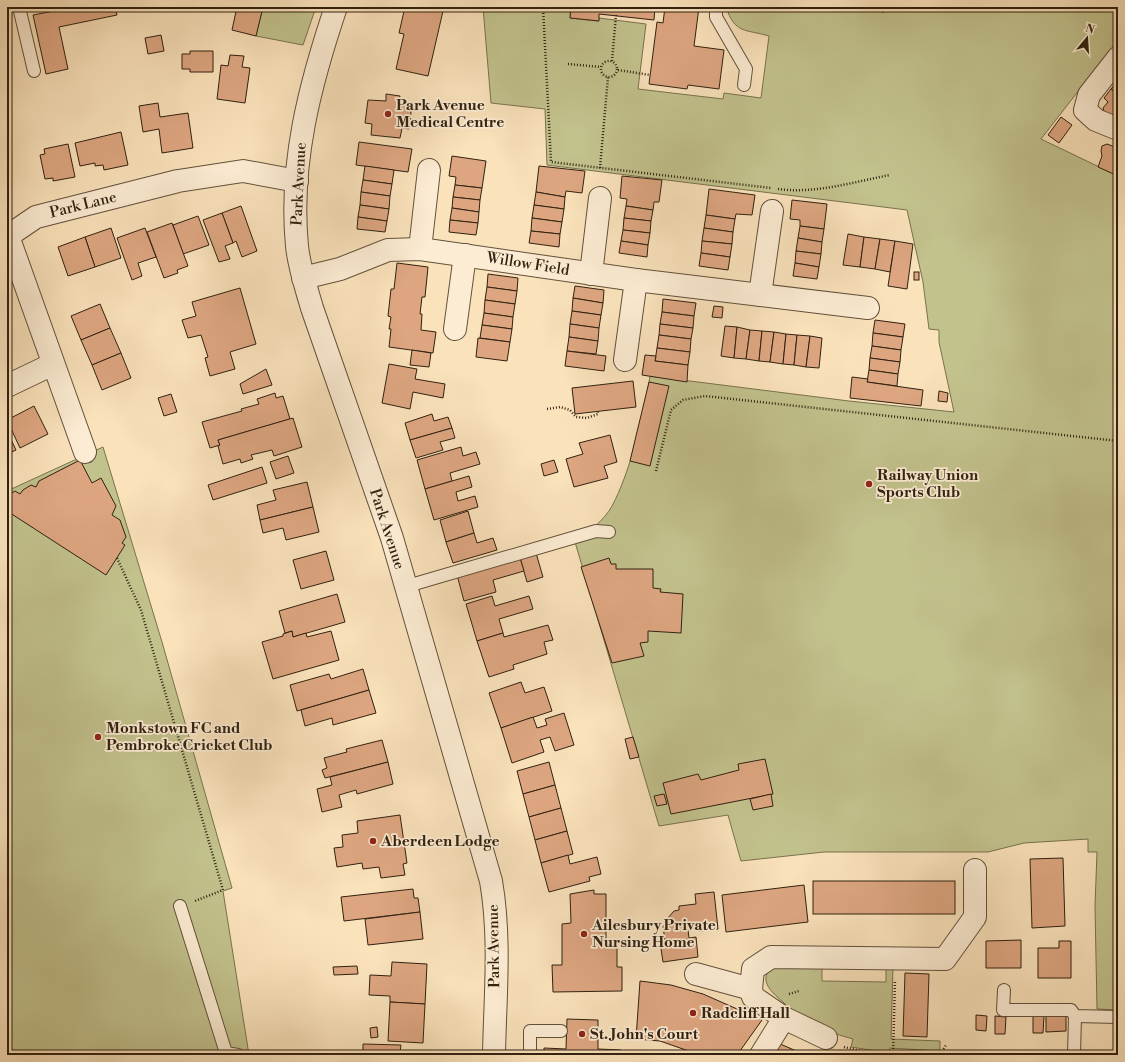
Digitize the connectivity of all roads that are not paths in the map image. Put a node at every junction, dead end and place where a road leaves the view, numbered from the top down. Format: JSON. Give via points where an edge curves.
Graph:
{"nodes":[{"id":1,"x":19,"y":7,"type":"edge"},
{"id":2,"x":336,"y":7,"type":"edge"},
{"id":3,"x":716,"y":7,"type":"edge"},
{"id":4,"x":1118,"y":58,"type":"edge"},
{"id":5,"x":34,"y":71,"type":"dead end"},
{"id":6,"x":744,"y":85,"type":"dead end"},
{"id":7,"x":1118,"y":128,"type":"edge"},
{"id":8,"x":430,"y":170,"type":"dead end"},
{"id":9,"x":297,"y":181,"type":"junction"},
{"id":10,"x":600,"y":198,"type":"dead end"},
{"id":11,"x":772,"y":211,"type":"dead end"},
{"id":12,"x":8,"y":235,"type":"edge"},
{"id":13,"x":420,"y":249,"type":"junction"},
{"id":14,"x":465,"y":255,"type":"junction"},
{"id":15,"x":591,"y":274,"type":"junction"},
{"id":16,"x":303,"y":278,"type":"junction"},
{"id":17,"x":636,"y":280,"type":"junction"},
{"id":18,"x":760,"y":295,"type":"junction"},
{"id":19,"x":868,"y":308,"type":"dead end"},
{"id":20,"x":455,"y":329,"type":"dead end"},
{"id":21,"x":625,"y":360,"type":"dead end"},
{"id":22,"x":53,"y":364,"type":"junction"},
{"id":23,"x":7,"y":386,"type":"edge"},
{"id":24,"x":85,"y":452,"type":"dead end"},
{"id":25,"x":609,"y":532,"type":"dead end"},
{"id":26,"x":404,"y":587,"type":"junction"},
{"id":27,"x":975,"y":870,"type":"dead end"},
{"id":28,"x":180,"y":906,"type":"road end"},
{"id":29,"x":696,"y":974,"type":"dead end"},
{"id":30,"x":751,"y":989,"type":"junction"},
{"id":31,"x":1004,"y":990,"type":"dead end"},
{"id":32,"x":1075,"y":1016,"type":"junction"},
{"id":33,"x":1118,"y":1017,"type":"edge"},
{"id":34,"x":784,"y":1018,"type":"junction"},
{"id":35,"x":561,"y":1030,"type":"dead end"},
{"id":36,"x":826,"y":1038,"type":"road end"},
{"id":37,"x":238,"y":1055,"type":"edge"},
{"id":38,"x":494,"y":1055,"type":"edge"},
{"id":39,"x":530,"y":1055,"type":"edge"},
{"id":40,"x":761,"y":1055,"type":"edge"},
{"id":41,"x":1074,"y":1055,"type":"edge"}],
"edges":[{"from":1,"to":5,"type":"lane"},
{"from":2,"to":9,"type":"street","name":"Park Avenue","via":[[305,112]]},
{"from":3,"to":6,"type":"lane","via":[[716,17],[746,69]]},
{"from":4,"to":7,"type":"street","via":[[1089,95],[1085,110],[1096,120]]},
{"from":8,"to":13,"type":"street"},
{"from":9,"to":12,"type":"street","name":"Park Lane","via":[[243,171],[178,181],[36,217]]},
{"from":9,"to":16,"type":"street","name":"Park Avenue","via":[[296,239]]},
{"from":10,"to":15,"type":"street","name":"Willow Field"},
{"from":11,"to":18,"type":"street"},
{"from":12,"to":22,"type":"street","name":"Park Lane"},
{"from":13,"to":14,"type":"street","name":"Willow Field"},
{"from":13,"to":16,"type":"street","name":"Willow Field","via":[[388,250],[340,269]]},
{"from":14,"to":15,"type":"street","name":"Willow Field"},
{"from":14,"to":20,"type":"street","name":"Willow Field"},
{"from":15,"to":17,"type":"street","name":"Willow Field"},
{"from":16,"to":26,"type":"street","name":"Park Avenue","via":[[392,538]]},
{"from":17,"to":18,"type":"street","name":"Willow Field"},
{"from":17,"to":21,"type":"street"},
{"from":18,"to":19,"type":"street","name":"Willow Field"},
{"from":22,"to":23,"type":"street"},
{"from":22,"to":24,"type":"street","name":"Park Lane"},
{"from":25,"to":26,"type":"lane","via":[[596,531]]},
{"from":26,"to":38,"type":"street","name":"Park Avenue","via":[[491,881],[497,934]]},
{"from":27,"to":30,"type":"street","via":[[974,917],[945,959],[771,958],[753,969]]},
{"from":28,"to":37,"type":"lane","via":[[226,1053]]},
{"from":29,"to":30,"type":"street"},
{"from":30,"to":34,"type":"street","via":[[752,997]]},
{"from":31,"to":32,"type":"lane","via":[[1003,1010],[1071,1010]]},
{"from":32,"to":33,"type":"lane"},
{"from":32,"to":41,"type":"lane"},
{"from":34,"to":36,"type":"street"},
{"from":34,"to":40,"type":"street"},
{"from":35,"to":39,"type":"lane","via":[[530,1031]]}]}
